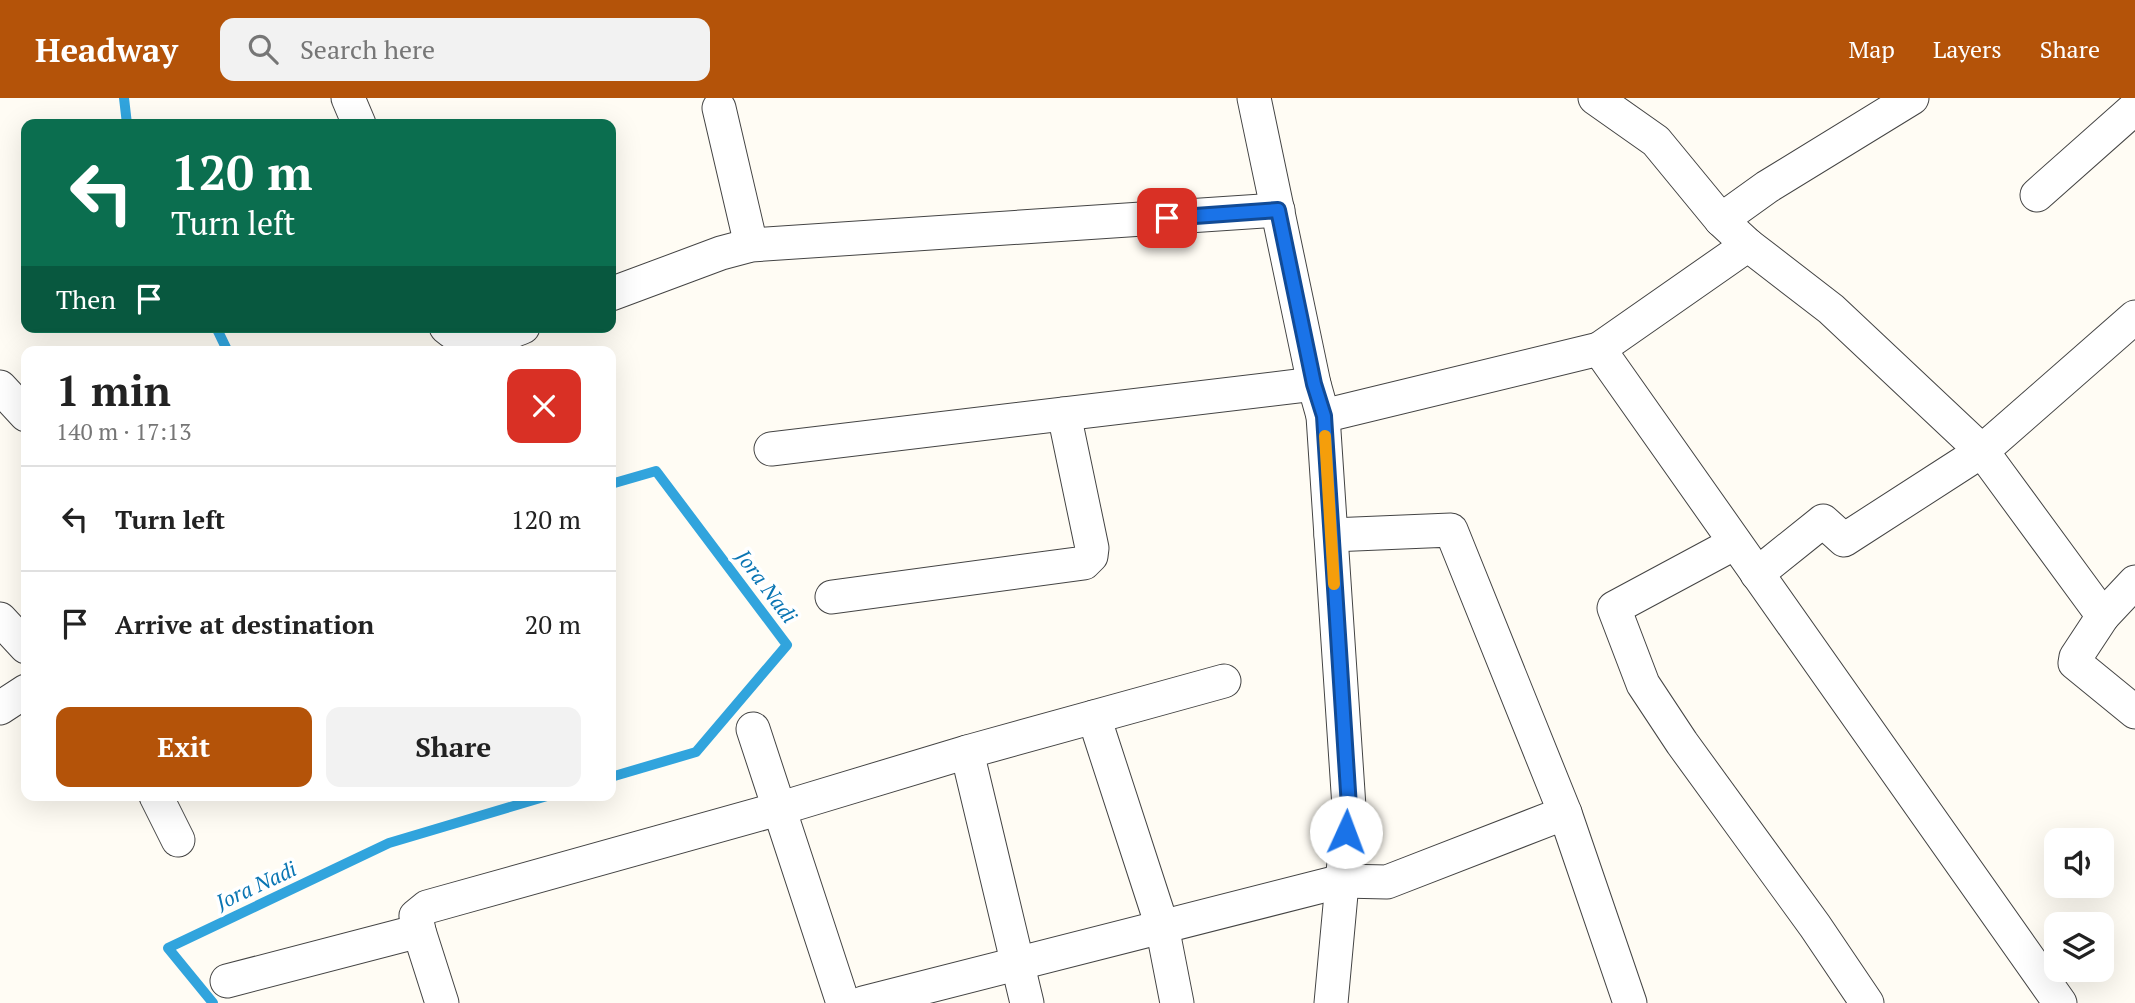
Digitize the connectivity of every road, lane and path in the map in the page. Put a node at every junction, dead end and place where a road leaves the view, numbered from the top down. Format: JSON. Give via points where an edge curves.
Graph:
{"nodes":[{"id":1,"x":348,"y":98,"type":"edge"},
{"id":2,"x":1254,"y":98,"type":"edge"},
{"id":3,"x":1595,"y":98,"type":"edge"},
{"id":4,"x":1912,"y":98,"type":"edge"},
{"id":5,"x":719,"y":108,"type":"dead end"},
{"id":6,"x":2135,"y":108,"type":"edge"},
{"id":7,"x":357,"y":119,"type":"edge"},
{"id":8,"x":2036,"y":195,"type":"dead end"},
{"id":9,"x":1278,"y":210,"type":"junction"},
{"id":10,"x":1721,"y":220,"type":"junction"},
{"id":11,"x":751,"y":245,"type":"junction"},
{"id":12,"x":1748,"y":245,"type":"junction"},
{"id":13,"x":616,"y":292,"type":"edge"},
{"id":14,"x":2135,"y":317,"type":"edge"},
{"id":15,"x":453,"y":333,"type":"edge"},
{"id":16,"x":508,"y":333,"type":"edge"},
{"id":17,"x":1599,"y":349,"type":"junction"},
{"id":18,"x":1314,"y":384,"type":"junction"},
{"id":19,"x":0,"y":387,"type":"edge"},
{"id":20,"x":21,"y":410,"type":"edge"},
{"id":21,"x":1064,"y":414,"type":"junction"},
{"id":22,"x":1324,"y":416,"type":"junction"},
{"id":23,"x":771,"y":449,"type":"dead end"},
{"id":24,"x":1982,"y":451,"type":"junction"},
{"id":25,"x":1331,"y":535,"type":"junction"},
{"id":26,"x":1735,"y":543,"type":"junction"},
{"id":27,"x":1757,"y":574,"type":"junction"},
{"id":28,"x":2135,"y":582,"type":"edge"},
{"id":29,"x":832,"y":597,"type":"dead end"},
{"id":30,"x":2103,"y":615,"type":"junction"},
{"id":31,"x":0,"y":620,"type":"edge"},
{"id":32,"x":21,"y":642,"type":"edge"},
{"id":33,"x":1224,"y":681,"type":"dead end"},
{"id":34,"x":21,"y":694,"type":"edge"},
{"id":35,"x":0,"y":708,"type":"edge"},
{"id":36,"x":2135,"y":712,"type":"edge"},
{"id":37,"x":1094,"y":717,"type":"junction"},
{"id":38,"x":753,"y":729,"type":"dead end"},
{"id":39,"x":967,"y":752,"type":"junction"},
{"id":40,"x":158,"y":801,"type":"edge"},
{"id":41,"x":779,"y":808,"type":"junction"},
{"id":42,"x":1565,"y":813,"type":"junction"},
{"id":43,"x":178,"y":840,"type":"dead end"},
{"id":44,"x":1342,"y":881,"type":"junction"},
{"id":45,"x":1162,"y":926,"type":"junction"},
{"id":46,"x":419,"y":931,"type":"junction"},
{"id":47,"x":1018,"y":964,"type":"junction"},
{"id":48,"x":227,"y":981,"type":"dead end"},
{"id":49,"x":443,"y":1003,"type":"edge"},
{"id":50,"x":843,"y":1003,"type":"edge"},
{"id":51,"x":863,"y":1003,"type":"edge"},
{"id":52,"x":1027,"y":1003,"type":"edge"},
{"id":53,"x":1177,"y":1003,"type":"edge"},
{"id":54,"x":1331,"y":1003,"type":"edge"},
{"id":55,"x":1630,"y":1003,"type":"edge"},
{"id":56,"x":1867,"y":1003,"type":"edge"},
{"id":57,"x":2060,"y":1003,"type":"edge"}],
"edges":[{"from":1,"to":7,"type":"street"},
{"from":2,"to":9,"type":"street"},
{"from":3,"to":10,"type":"street","via":[[1656,141]]},
{"from":4,"to":10,"type":"street"},
{"from":5,"to":11,"type":"street"},
{"from":6,"to":8,"type":"street"},
{"from":9,"to":11,"type":"street"},
{"from":9,"to":18,"type":"street"},
{"from":10,"to":12,"type":"street"},
{"from":11,"to":13,"type":"street"},
{"from":12,"to":17,"type":"street"},
{"from":12,"to":24,"type":"street","via":[[1831,309]]},
{"from":14,"to":24,"type":"street"},
{"from":15,"to":16,"type":"street","via":[[480,344]]},
{"from":17,"to":22,"type":"street"},
{"from":17,"to":26,"type":"street"},
{"from":18,"to":21,"type":"street"},
{"from":18,"to":22,"type":"street"},
{"from":19,"to":20,"type":"street"},
{"from":21,"to":23,"type":"street"},
{"from":21,"to":29,"type":"street","via":[[1092,548],[1084,562]]},
{"from":22,"to":25,"type":"street"},
{"from":24,"to":27,"type":"street","via":[[1844,540],[1823,521]]},
{"from":24,"to":30,"type":"street"},
{"from":25,"to":42,"type":"street","via":[[1451,530]]},
{"from":25,"to":44,"type":"street","via":[[1349,807]]},
{"from":26,"to":27,"type":"street"},
{"from":26,"to":56,"type":"street","via":[[1614,608],[1643,684]]},
{"from":27,"to":57,"type":"street"},
{"from":28,"to":30,"type":"street"},
{"from":30,"to":36,"type":"street","via":[[2075,663]]},
{"from":31,"to":32,"type":"street"},
{"from":33,"to":37,"type":"street"},
{"from":34,"to":35,"type":"street"},
{"from":37,"to":39,"type":"street"},
{"from":37,"to":45,"type":"street"},
{"from":38,"to":41,"type":"street"},
{"from":39,"to":41,"type":"street"},
{"from":39,"to":47,"type":"street"},
{"from":40,"to":43,"type":"street"},
{"from":41,"to":46,"type":"street","via":[[427,908],[416,916]]},
{"from":41,"to":50,"type":"street"},
{"from":42,"to":44,"type":"street","via":[[1387,882]]},
{"from":42,"to":55,"type":"street"},
{"from":44,"to":45,"type":"street"},
{"from":44,"to":54,"type":"street"},
{"from":45,"to":47,"type":"street"},
{"from":45,"to":53,"type":"street"},
{"from":46,"to":48,"type":"street"},
{"from":46,"to":49,"type":"street"},
{"from":47,"to":51,"type":"street"},
{"from":47,"to":52,"type":"street"}]}
